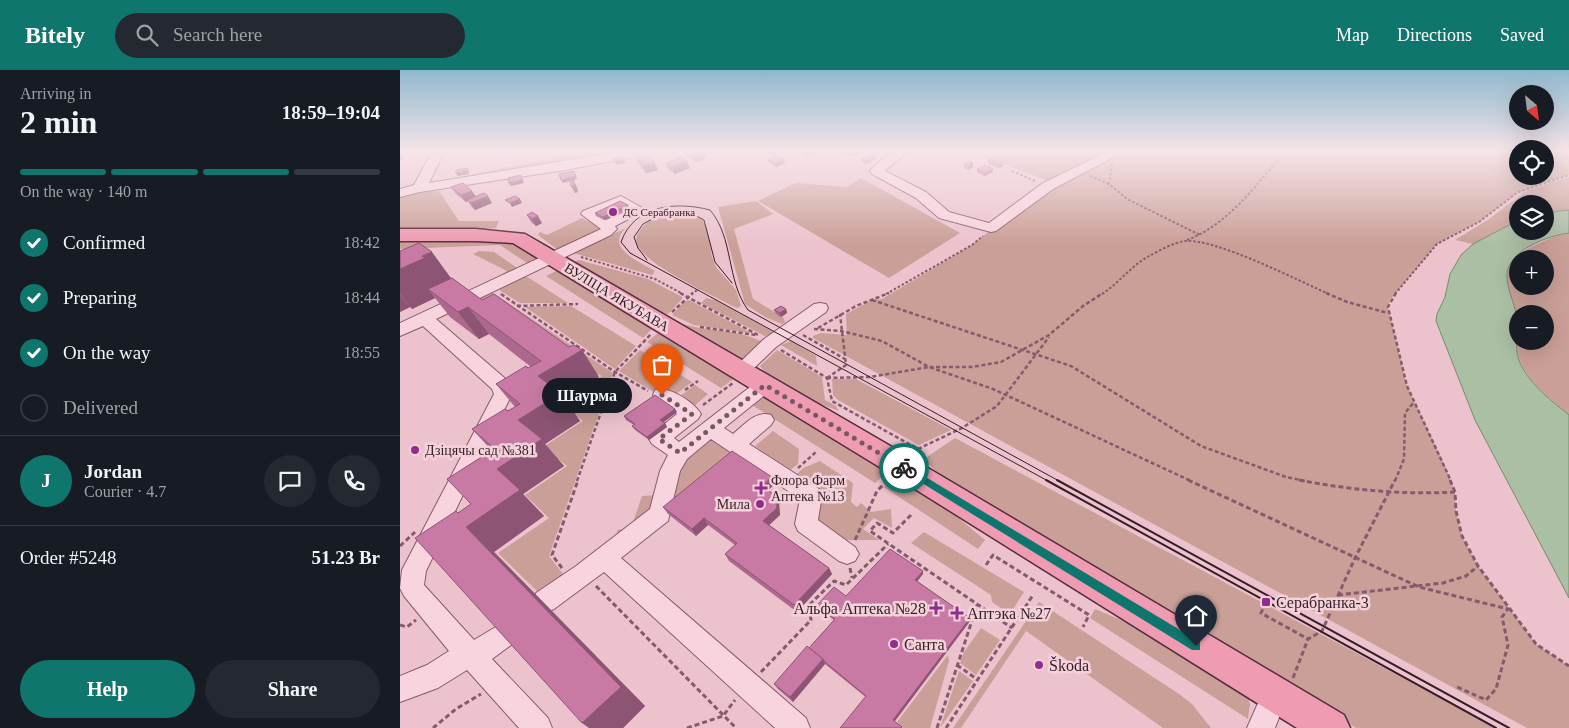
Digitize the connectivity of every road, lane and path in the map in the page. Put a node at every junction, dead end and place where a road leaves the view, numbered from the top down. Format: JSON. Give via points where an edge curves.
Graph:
{"nodes":[{"id":1,"x":427,"y":183,"type":"edge"},
{"id":2,"x":438,"y":183,"type":"edge"},
{"id":3,"x":897,"y":183,"type":"edge"},
{"id":4,"x":1040,"y":183,"type":"edge"},
{"id":5,"x":1055,"y":183,"type":"edge"},
{"id":6,"x":1106,"y":183,"type":"edge"},
{"id":7,"x":1256,"y":183,"type":"edge"},
{"id":8,"x":1544,"y":183,"type":"edge"},
{"id":9,"x":1109,"y":184,"type":"joint"},
{"id":10,"x":421,"y":185,"type":"junction"},
{"id":11,"x":1048,"y":186,"type":"junction"},
{"id":12,"x":400,"y":193,"type":"edge"},
{"id":13,"x":606,"y":225,"type":"dead end"},
{"id":14,"x":991,"y":228,"type":"junction"},
{"id":15,"x":400,"y":234,"type":"edge"},
{"id":16,"x":1200,"y":235,"type":"junction"},
{"id":17,"x":1185,"y":241,"type":"junction"},
{"id":18,"x":558,"y":255,"type":"junction"},
{"id":19,"x":491,"y":287,"type":"junction"},
{"id":20,"x":699,"y":289,"type":"dead end"},
{"id":21,"x":686,"y":297,"type":"junction"},
{"id":22,"x":872,"y":300,"type":"junction"},
{"id":23,"x":578,"y":304,"type":"dead end"},
{"id":24,"x":517,"y":306,"type":"junction"},
{"id":25,"x":856,"y":306,"type":"dead end"},
{"id":26,"x":820,"y":308,"type":"dead end"},
{"id":27,"x":1388,"y":313,"type":"junction"},
{"id":28,"x":840,"y":314,"type":"dead end"},
{"id":29,"x":425,"y":318,"type":"junction"},
{"id":30,"x":800,"y":323,"type":"junction"},
{"id":31,"x":693,"y":326,"type":"dead end"},
{"id":32,"x":400,"y":330,"type":"edge"},
{"id":33,"x":841,"y":331,"type":"junction"},
{"id":34,"x":1050,"y":335,"type":"junction"},
{"id":35,"x":764,"y":339,"type":"junction"},
{"id":36,"x":815,"y":343,"type":"junction"},
{"id":37,"x":641,"y":344,"type":"dead end"},
{"id":38,"x":812,"y":345,"type":"dead end"},
{"id":39,"x":1023,"y":351,"type":"junction"},
{"id":40,"x":1036,"y":355,"type":"junction"},
{"id":41,"x":845,"y":359,"type":"junction"},
{"id":42,"x":929,"y":367,"type":"junction"},
{"id":43,"x":741,"y":371,"type":"junction"},
{"id":44,"x":615,"y":372,"type":"junction"},
{"id":45,"x":828,"y":378,"type":"junction"},
{"id":46,"x":765,"y":385,"type":"junction"},
{"id":47,"x":655,"y":393,"type":"joint"},
{"id":48,"x":719,"y":394,"type":"dead end"},
{"id":49,"x":1006,"y":396,"type":"junction"},
{"id":50,"x":1414,"y":402,"type":"junction"},
{"id":51,"x":692,"y":414,"type":"junction"},
{"id":52,"x":764,"y":420,"type":"dead end"},
{"id":53,"x":709,"y":428,"type":"junction"},
{"id":54,"x":734,"y":444,"type":"junction"},
{"id":55,"x":816,"y":452,"type":"dead end"},
{"id":56,"x":680,"y":453,"type":"junction"},
{"id":57,"x":797,"y":469,"type":"dead end"},
{"id":58,"x":877,"y":492,"type":"dead end"},
{"id":59,"x":1390,"y":492,"type":"junction"},
{"id":60,"x":1455,"y":492,"type":"junction"},
{"id":61,"x":786,"y":497,"type":"dead end"},
{"id":62,"x":779,"y":503,"type":"edge"},
{"id":63,"x":911,"y":515,"type":"dead end"},
{"id":64,"x":888,"y":544,"type":"junction"},
{"id":65,"x":847,"y":554,"type":"junction"},
{"id":66,"x":604,"y":558,"type":"junction"},
{"id":67,"x":1355,"y":558,"type":"junction"},
{"id":68,"x":986,"y":565,"type":"dead end"},
{"id":69,"x":1478,"y":566,"type":"junction"},
{"id":70,"x":578,"y":578,"type":"junction"},
{"id":71,"x":852,"y":578,"type":"junction"},
{"id":72,"x":1419,"y":587,"type":"junction"},
{"id":73,"x":1338,"y":594,"type":"junction"},
{"id":74,"x":1033,"y":595,"type":"dead end"},
{"id":75,"x":545,"y":602,"type":"dead end"},
{"id":76,"x":1266,"y":602,"type":"dead end"},
{"id":77,"x":976,"y":605,"type":"junction"},
{"id":78,"x":1508,"y":609,"type":"junction"},
{"id":79,"x":1083,"y":627,"type":"dead end"},
{"id":80,"x":1012,"y":628,"type":"junction"},
{"id":81,"x":508,"y":631,"type":"edge"},
{"id":82,"x":1308,"y":639,"type":"junction"},
{"id":83,"x":471,"y":654,"type":"junction"},
{"id":84,"x":957,"y":665,"type":"junction"},
{"id":85,"x":1569,"y":666,"type":"edge"},
{"id":86,"x":978,"y":680,"type":"junction"},
{"id":87,"x":497,"y":684,"type":"junction"},
{"id":88,"x":748,"y":685,"type":"junction"},
{"id":89,"x":1455,"y":686,"type":"dead end"},
{"id":90,"x":400,"y":689,"type":"edge"},
{"id":91,"x":1282,"y":690,"type":"junction"},
{"id":92,"x":728,"y":709,"type":"dead end"},
{"id":93,"x":723,"y":716,"type":"junction"},
{"id":94,"x":433,"y":728,"type":"edge"},
{"id":95,"x":538,"y":728,"type":"edge"},
{"id":96,"x":687,"y":728,"type":"edge"},
{"id":97,"x":736,"y":728,"type":"edge"},
{"id":98,"x":796,"y":728,"type":"edge"},
{"id":99,"x":936,"y":728,"type":"edge"},
{"id":100,"x":946,"y":728,"type":"edge"},
{"id":101,"x":1261,"y":728,"type":"edge"},
{"id":102,"x":1331,"y":728,"type":"edge"}],
"edges":[{"from":1,"to":10,"type":"street"},
{"from":2,"to":10,"type":"street"},
{"from":3,"to":14,"type":"street","via":[[921,195],[944,215]]},
{"from":4,"to":11,"type":"path"},
{"from":5,"to":11,"type":"street"},
{"from":6,"to":9,"type":"path"},
{"from":7,"to":16,"type":"path","via":[[1246,198]]},
{"from":8,"to":27,"type":"path","via":[[1518,192],[1479,222],[1436,244],[1390,300]]},
{"from":9,"to":16,"type":"path","via":[[1127,199]]},
{"from":10,"to":12,"type":"street"},
{"from":11,"to":14,"type":"street"},
{"from":13,"to":18,"type":"street","via":[[610,229],[606,232]]},
{"from":14,"to":22,"type":"path","via":[[972,245],[896,290]]},
{"from":15,"to":18,"type":"main road","name":"ВУЛІЦА ЯКУБАВА","via":[[505,236],[518,238]]},
{"from":16,"to":17,"type":"path"},
{"from":17,"to":27,"type":"path","via":[[1240,255],[1347,302]]},
{"from":17,"to":34,"type":"path","via":[[1149,256]]},
{"from":18,"to":19,"type":"street"},
{"from":18,"to":21,"type":"path","via":[[656,279]]},
{"from":18,"to":43,"type":"main road","name":"ВУЛІЦА ЯКУБАВА"},
{"from":19,"to":24,"type":"path"},
{"from":19,"to":29,"type":"street"},
{"from":20,"to":21,"type":"path"},
{"from":21,"to":35,"type":"path"},
{"from":22,"to":25,"type":"path"},
{"from":22,"to":39,"type":"path"},
{"from":23,"to":24,"type":"path"},
{"from":24,"to":44,"type":"path"},
{"from":26,"to":30,"type":"street"},
{"from":27,"to":50,"type":"path"},
{"from":28,"to":33,"type":"path"},
{"from":29,"to":32,"type":"street"},
{"from":29,"to":83,"type":"street","via":[[501,386],[504,394],[412,578],[412,588],[420,600]]},
{"from":30,"to":33,"type":"path"},
{"from":30,"to":35,"type":"street"},
{"from":30,"to":36,"type":"path"},
{"from":31,"to":35,"type":"path"},
{"from":33,"to":41,"type":"path"},
{"from":33,"to":42,"type":"path","via":[[882,341]]},
{"from":34,"to":39,"type":"path"},
{"from":34,"to":40,"type":"path"},
{"from":35,"to":43,"type":"street"},
{"from":35,"to":45,"type":"path"},
{"from":36,"to":38,"type":"path"},
{"from":36,"to":41,"type":"path"},
{"from":37,"to":44,"type":"path"},
{"from":39,"to":40,"type":"path"},
{"from":39,"to":42,"type":"path","via":[[1002,362],[972,367]]},
{"from":40,"to":49,"type":"path"},
{"from":40,"to":59,"type":"path","via":[[1071,366],[1201,446],[1286,477],[1344,489]]},
{"from":41,"to":45,"type":"path","via":[[846,365]]},
{"from":42,"to":45,"type":"path","via":[[870,377]]},
{"from":42,"to":49,"type":"path"},
{"from":43,"to":46,"type":"main road","name":"ВУЛІЦА ЯКУБАВА"},
{"from":44,"to":47,"type":"path"},
{"from":44,"to":70,"type":"path","via":[[552,555]]},
{"from":45,"to":49,"type":"path","via":[[832,401],[918,449],[962,428],[997,406]]},
{"from":46,"to":53,"type":"street"},
{"from":46,"to":91,"type":"main road","name":"ВУЛІЦА ЯКУБАВА"},
{"from":47,"to":51,"type":"street"},
{"from":48,"to":51,"type":"path"},
{"from":49,"to":67,"type":"path"},
{"from":50,"to":59,"type":"path","via":[[1406,413],[1404,459]]},
{"from":50,"to":60,"type":"path"},
{"from":51,"to":56,"type":"street","via":[[659,439]]},
{"from":52,"to":54,"type":"street"},
{"from":53,"to":54,"type":"street"},
{"from":53,"to":56,"type":"street"},
{"from":54,"to":65,"type":"street","via":[[811,495],[806,524]]},
{"from":55,"to":57,"type":"path"},
{"from":56,"to":66,"type":"street","via":[[670,471],[660,514]]},
{"from":58,"to":65,"type":"path"},
{"from":59,"to":60,"type":"path"},
{"from":59,"to":67,"type":"path"},
{"from":60,"to":69,"type":"path","via":[[1462,536]]},
{"from":61,"to":62,"type":"path"},
{"from":63,"to":64,"type":"path","via":[[893,533],[877,523],[870,531]]},
{"from":64,"to":71,"type":"path"},
{"from":64,"to":77,"type":"path"},
{"from":65,"to":71,"type":"path"},
{"from":66,"to":70,"type":"street"},
{"from":66,"to":88,"type":"street"},
{"from":67,"to":72,"type":"path"},
{"from":67,"to":73,"type":"path"},
{"from":68,"to":79,"type":"path","via":[[994,555],[1089,615]]},
{"from":69,"to":72,"type":"path","via":[[1466,576]]},
{"from":69,"to":78,"type":"path"},
{"from":70,"to":75,"type":"street"},
{"from":70,"to":93,"type":"path"},
{"from":71,"to":88,"type":"path","via":[[846,584],[834,580],[809,606],[811,620]]},
{"from":72,"to":73,"type":"path"},
{"from":72,"to":78,"type":"path","via":[[1452,596],[1483,599]]},
{"from":73,"to":82,"type":"path","via":[[1322,631]]},
{"from":74,"to":80,"type":"path"},
{"from":76,"to":82,"type":"path","via":[[1261,613]]},
{"from":77,"to":80,"type":"path"},
{"from":77,"to":84,"type":"path"},
{"from":78,"to":85,"type":"path","via":[[1536,644]]},
{"from":78,"to":89,"type":"path","via":[[1502,617],[1508,645],[1496,689],[1486,700]]},
{"from":80,"to":86,"type":"path"},
{"from":81,"to":83,"type":"street"},
{"from":82,"to":91,"type":"path"},
{"from":83,"to":87,"type":"street"},
{"from":83,"to":90,"type":"street","via":[[432,679]]},
{"from":84,"to":86,"type":"path"},
{"from":84,"to":99,"type":"path"},
{"from":86,"to":100,"type":"path"},
{"from":87,"to":94,"type":"path","via":[[456,709]]},
{"from":87,"to":95,"type":"street"},
{"from":88,"to":98,"type":"street"},
{"from":91,"to":101,"type":"street"},
{"from":91,"to":102,"type":"main road","name":"ВУЛІЦА ЯКУБАВА"},
{"from":92,"to":93,"type":"path"},
{"from":93,"to":96,"type":"path"},
{"from":93,"to":97,"type":"path"}]}
